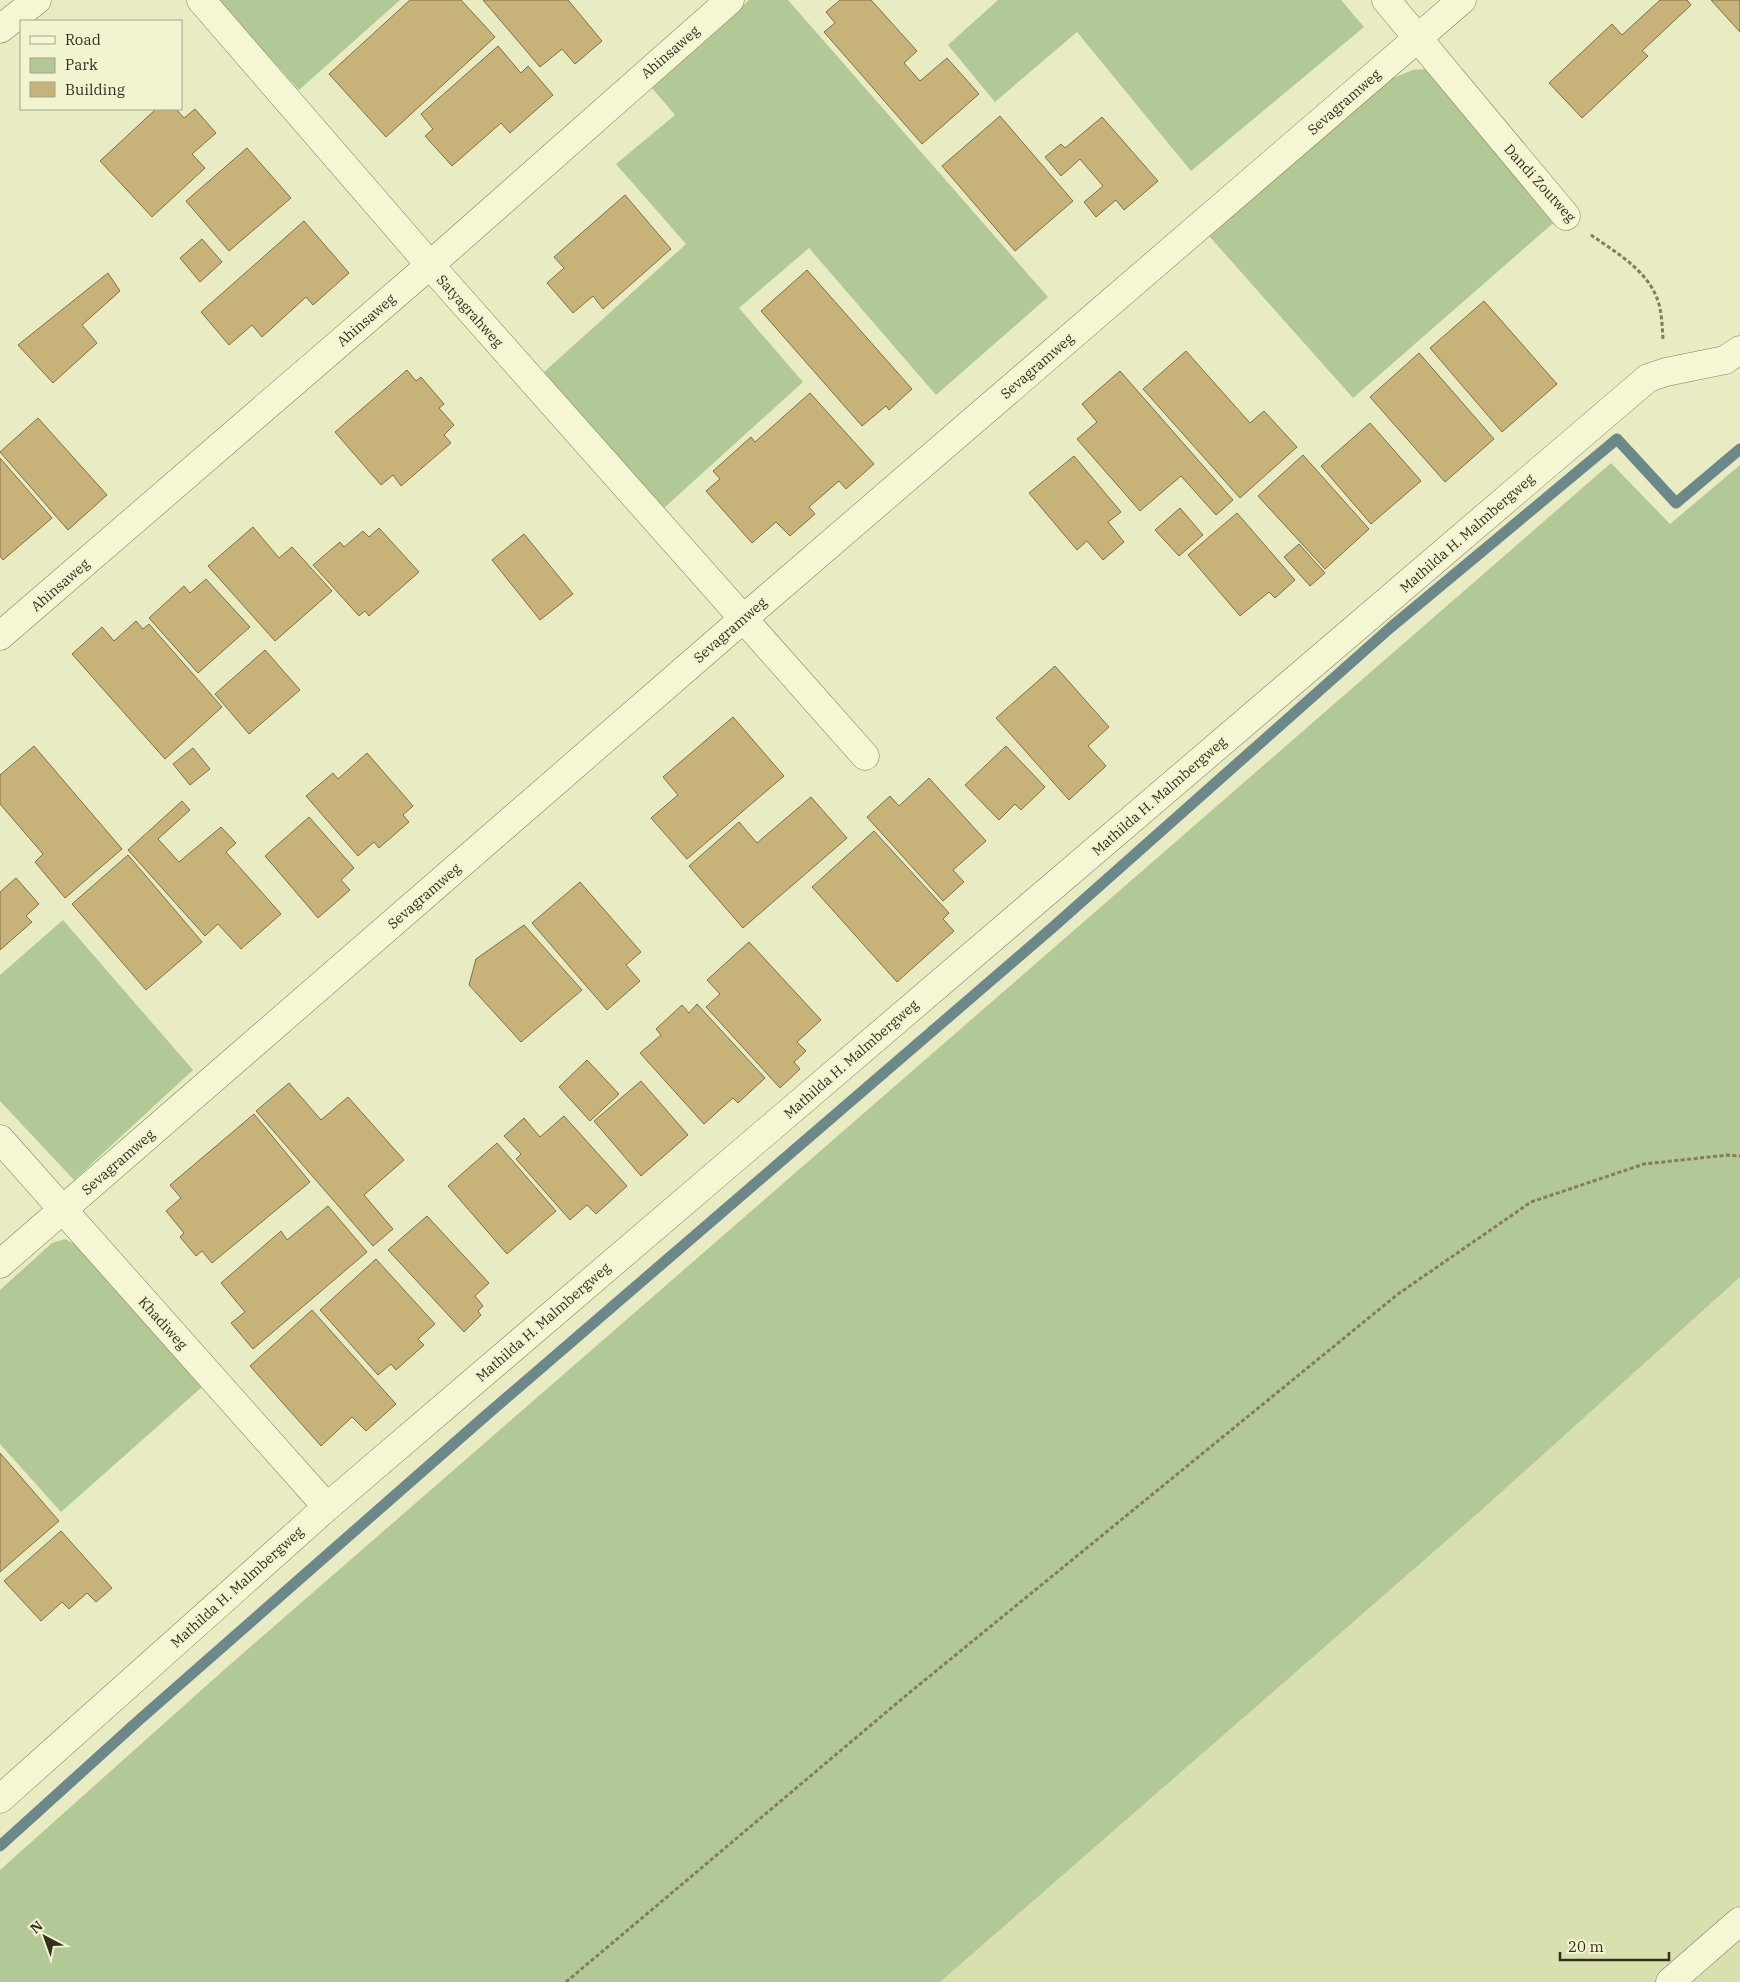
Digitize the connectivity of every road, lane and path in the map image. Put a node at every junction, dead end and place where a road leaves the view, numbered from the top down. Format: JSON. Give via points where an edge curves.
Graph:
{"nodes":[{"id":1,"x":37,"y":0,"type":"edge"},
{"id":2,"x":201,"y":0,"type":"edge"},
{"id":3,"x":730,"y":0,"type":"edge"},
{"id":4,"x":1386,"y":0,"type":"edge"},
{"id":5,"x":1462,"y":0,"type":"edge"},
{"id":6,"x":0,"y":29,"type":"edge"},
{"id":7,"x":1418,"y":39,"type":"junction"},
{"id":8,"x":1566,"y":216,"type":"joint"},
{"id":9,"x":430,"y":265,"type":"junction"},
{"id":10,"x":1733,"y":355,"type":"edge"},
{"id":11,"x":1666,"y":372,"type":"junction"},
{"id":12,"x":743,"y":619,"type":"junction"},
{"id":13,"x":0,"y":636,"type":"edge"},
{"id":14,"x":865,"y":756,"type":"dead end"},
{"id":15,"x":0,"y":1139,"type":"edge"},
{"id":16,"x":1740,"y":1156,"type":"edge"},
{"id":17,"x":62,"y":1211,"type":"junction"},
{"id":18,"x":0,"y":1264,"type":"edge"},
{"id":19,"x":327,"y":1507,"type":"junction"},
{"id":20,"x":0,"y":1798,"type":"edge"},
{"id":21,"x":1740,"y":1920,"type":"edge"},
{"id":22,"x":566,"y":1982,"type":"edge"},
{"id":23,"x":1670,"y":1982,"type":"edge"}],
"edges":[{"from":1,"to":6,"type":"street"},
{"from":2,"to":9,"type":"street","name":"Satyagrahweg"},
{"from":3,"to":9,"type":"street","name":"Ahinsaweg"},
{"from":4,"to":7,"type":"street","name":"Dandi Zoutweg"},
{"from":5,"to":7,"type":"street","name":"Sevagramweg"},
{"from":7,"to":8,"type":"street","name":"Dandi Zoutweg"},
{"from":7,"to":12,"type":"street","name":"Sevagramweg"},
{"from":8,"to":11,"type":"path","name":"Dandi Zoutweg","via":[[1628,262],[1643,276],[1656,296]]},
{"from":9,"to":12,"type":"street","name":"Satyagrahweg"},
{"from":9,"to":13,"type":"street","name":"Ahinsaweg"},
{"from":10,"to":11,"type":"street","name":"Mathilda H. Malmbergweg"},
{"from":11,"to":19,"type":"street","name":"Mathilda H. Malmbergweg","via":[[1648,378],[1632,391]]},
{"from":12,"to":14,"type":"street","name":"Satyagrahweg"},
{"from":12,"to":17,"type":"street","name":"Sevagramweg"},
{"from":15,"to":17,"type":"street","name":"Khadiweg"},
{"from":16,"to":22,"type":"path","via":[[1644,1164],[1531,1202],[1398,1294],[909,1693]]},
{"from":17,"to":18,"type":"street","name":"Sevagramweg"},
{"from":17,"to":19,"type":"street","name":"Khadiweg"},
{"from":19,"to":20,"type":"street","name":"Mathilda H. Malmbergweg"},
{"from":21,"to":23,"type":"street"}]}
